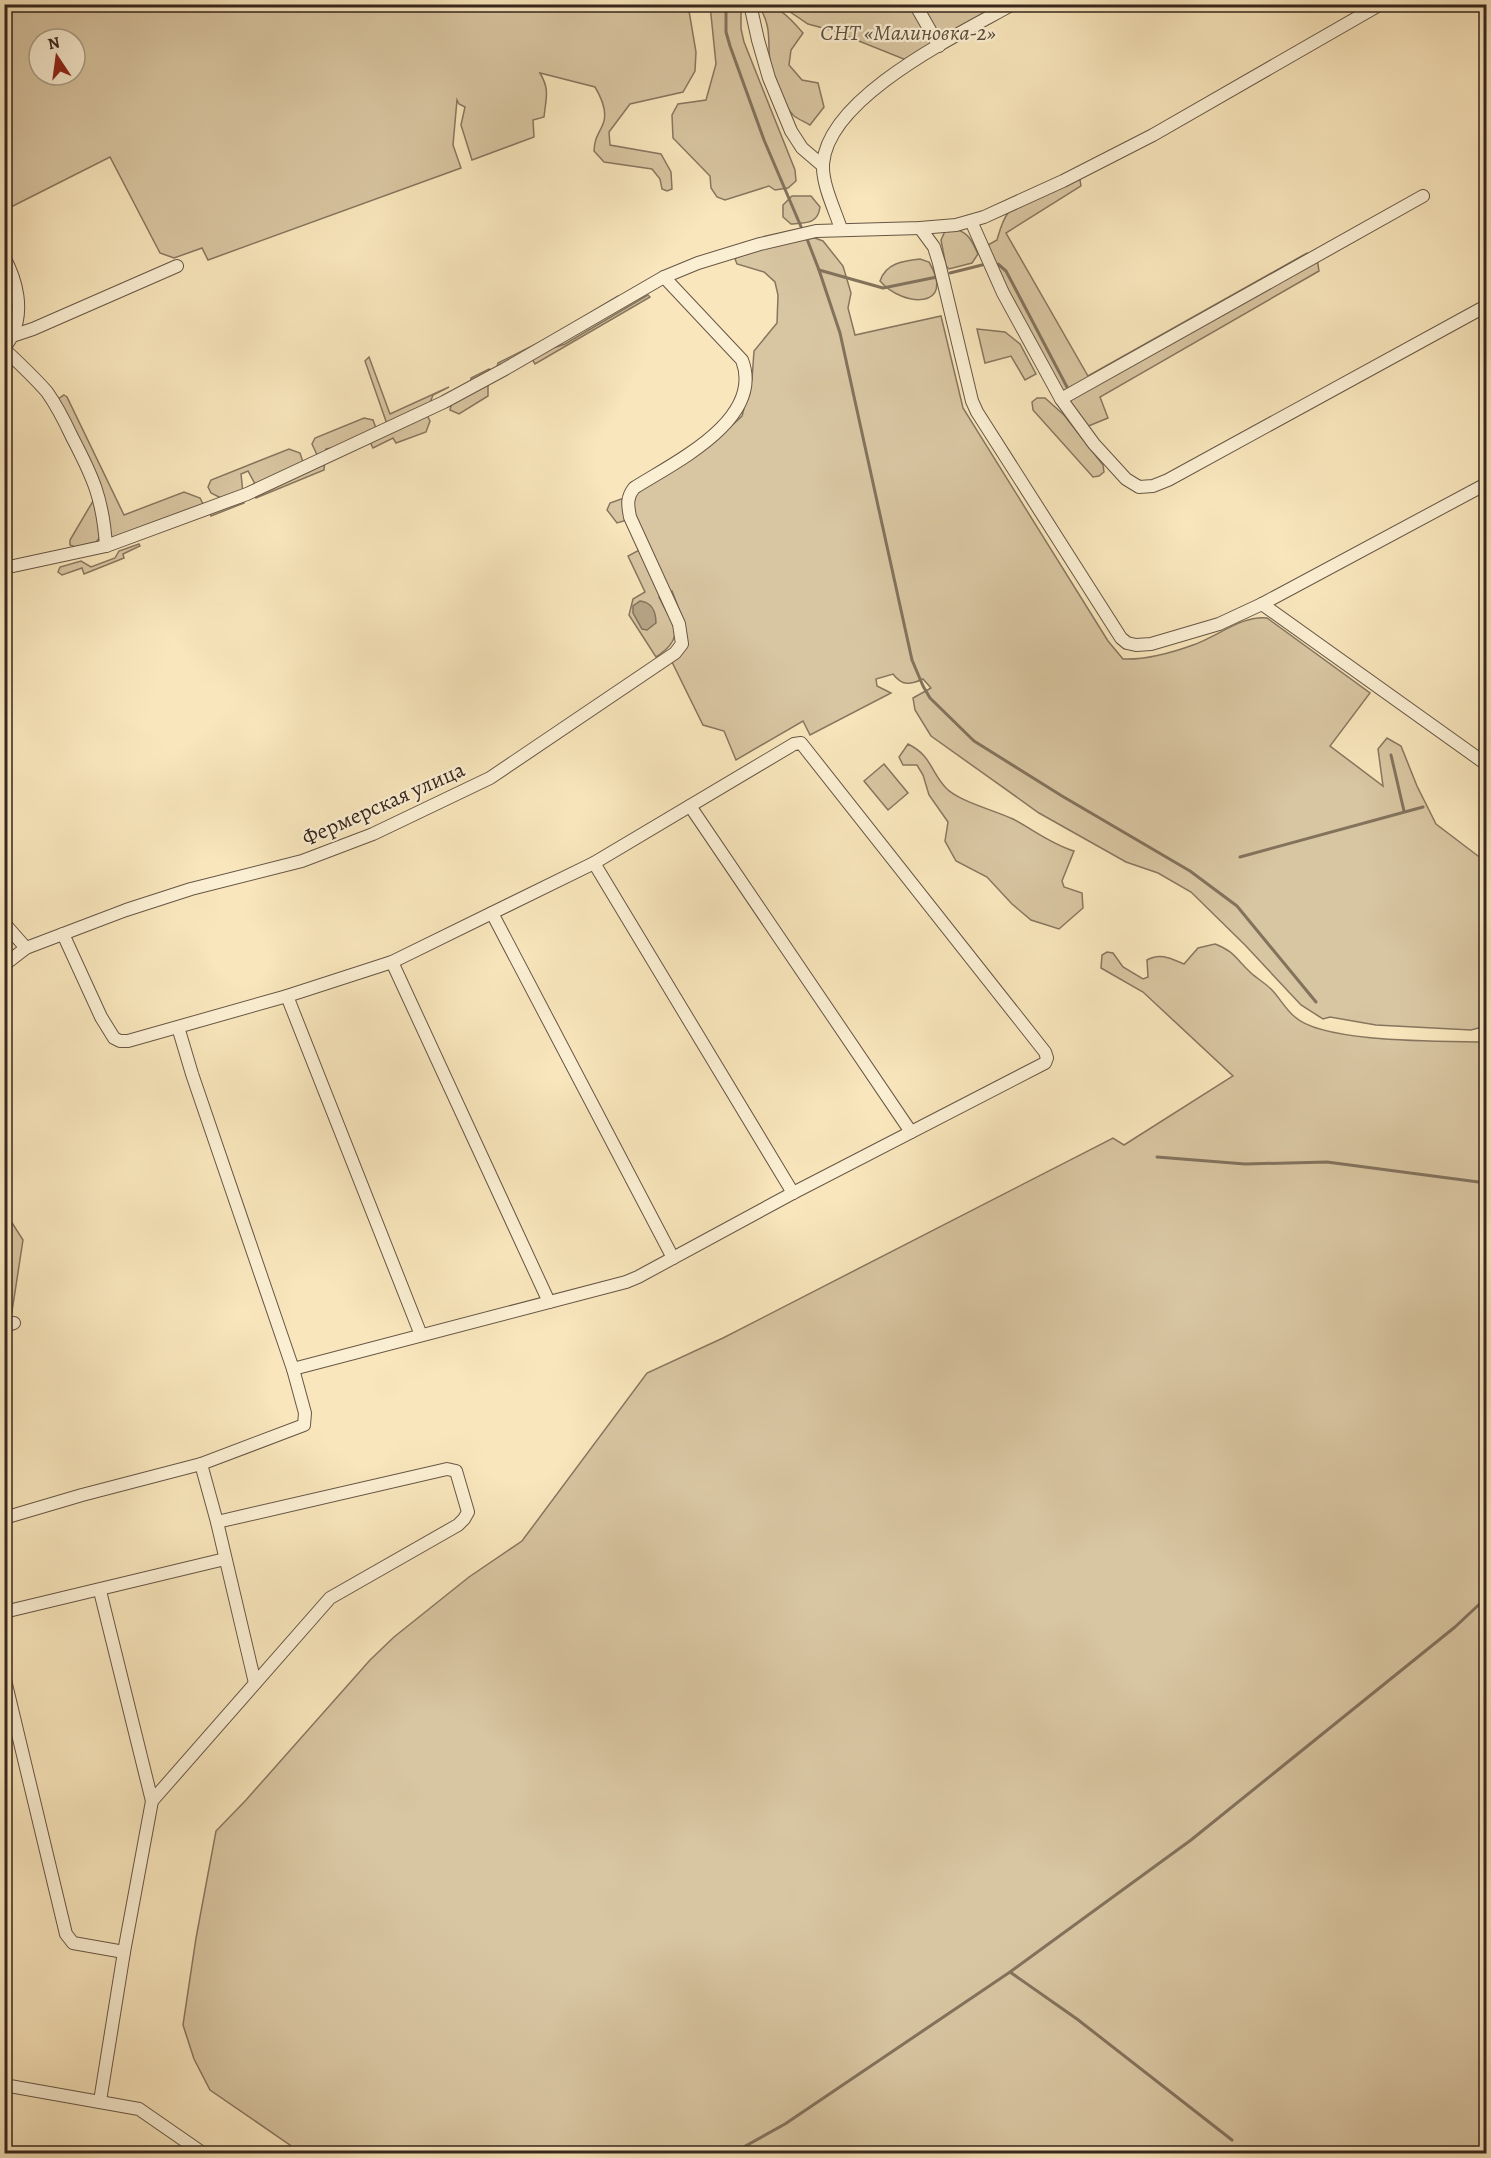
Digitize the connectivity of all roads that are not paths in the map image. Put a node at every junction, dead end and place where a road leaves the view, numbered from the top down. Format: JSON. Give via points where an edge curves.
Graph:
{"nodes":[{"id":1,"x":750,"y":4,"type":"edge"},
{"id":2,"x":915,"y":4,"type":"edge"},
{"id":3,"x":1013,"y":4,"type":"edge"},
{"id":4,"x":1381,"y":4,"type":"edge"},
{"id":5,"x":939,"y":46,"type":"junction"},
{"id":6,"x":823,"y":166,"type":"junction"},
{"id":7,"x":1423,"y":196,"type":"dead end"},
{"id":8,"x":971,"y":221,"type":"junction"},
{"id":9,"x":920,"y":228,"type":"junction"},
{"id":10,"x":841,"y":229,"type":"junction"},
{"id":11,"x":4,"y":257,"type":"edge"},
{"id":12,"x":177,"y":266,"type":"dead end"},
{"id":13,"x":664,"y":277,"type":"junction"},
{"id":14,"x":1486,"y":306,"type":"edge"},
{"id":15,"x":12,"y":336,"type":"junction"},
{"id":16,"x":4,"y":349,"type":"edge"},
{"id":17,"x":1061,"y":399,"type":"junction"},
{"id":18,"x":1486,"y":484,"type":"edge"},
{"id":19,"x":106,"y":546,"type":"junction"},
{"id":20,"x":4,"y":568,"type":"edge"},
{"id":21,"x":1262,"y":604,"type":"junction"},
{"id":22,"x":1486,"y":764,"type":"edge"},
{"id":23,"x":690,"y":806,"type":"junction"},
{"id":24,"x":594,"y":863,"type":"junction"},
{"id":25,"x":492,"y":913,"type":"junction"},
{"id":26,"x":4,"y":923,"type":"edge"},
{"id":27,"x":63,"y":934,"type":"junction"},
{"id":28,"x":26,"y":948,"type":"junction"},
{"id":29,"x":392,"y":962,"type":"junction"},
{"id":30,"x":4,"y":965,"type":"edge"},
{"id":31,"x":287,"y":996,"type":"junction"},
{"id":32,"x":178,"y":1026,"type":"junction"},
{"id":33,"x":910,"y":1132,"type":"junction"},
{"id":34,"x":793,"y":1193,"type":"junction"},
{"id":35,"x":673,"y":1258,"type":"junction"},
{"id":36,"x":549,"y":1302,"type":"junction"},
{"id":37,"x":422,"y":1335,"type":"junction"},
{"id":38,"x":293,"y":1369,"type":"junction"},
{"id":39,"x":201,"y":1464,"type":"junction"},
{"id":40,"x":4,"y":1518,"type":"edge"},
{"id":41,"x":217,"y":1522,"type":"junction"},
{"id":42,"x":225,"y":1559,"type":"junction"},
{"id":43,"x":100,"y":1591,"type":"junction"},
{"id":44,"x":4,"y":1612,"type":"edge"},
{"id":45,"x":4,"y":1676,"type":"edge"},
{"id":46,"x":255,"y":1683,"type":"junction"},
{"id":47,"x":152,"y":1801,"type":"junction"},
{"id":48,"x":124,"y":1952,"type":"junction"},
{"id":49,"x":4,"y":2085,"type":"edge"},
{"id":50,"x":100,"y":2101,"type":"junction"},
{"id":51,"x":204,"y":2154,"type":"edge"}],
"edges":[{"from":1,"to":6,"type":"street","via":[[758,40],[790,131],[801,148]]},
{"from":2,"to":5,"type":"street"},
{"from":3,"to":5,"type":"street"},
{"from":4,"to":8,"type":"street","via":[[1153,135],[1063,181]]},
{"from":5,"to":6,"type":"street","via":[[886,80],[847,115],[828,144]]},
{"from":6,"to":10,"type":"street"},
{"from":7,"to":17,"type":"street"},
{"from":8,"to":9,"type":"street"},
{"from":8,"to":17,"type":"street","via":[[1003,293]]},
{"from":9,"to":10,"type":"street"},
{"from":9,"to":21,"type":"street","via":[[934,247],[939,263],[977,412],[1121,638],[1127,643],[1150,644],[1220,624]]},
{"from":10,"to":13,"type":"street","via":[[760,244],[698,262]]},
{"from":11,"to":15,"type":"street","via":[[18,291],[19,307]]},
{"from":12,"to":15,"type":"street"},
{"from":13,"to":19,"type":"street","via":[[505,369],[389,429],[247,494]]},
{"from":13,"to":27,"type":"street","name":"Фермерская улица","via":[[742,360],[746,370],[740,402],[720,430],[629,494],[630,517],[679,624],[682,644],[675,653],[490,778],[373,834],[302,861],[191,889]]},
{"from":14,"to":17,"type":"street","via":[[1153,486],[1139,487],[1126,479]]},
{"from":15,"to":16,"type":"street"},
{"from":16,"to":19,"type":"street","via":[[48,394],[64,422],[94,480],[103,511]]},
{"from":18,"to":21,"type":"street"},
{"from":19,"to":20,"type":"street"},
{"from":21,"to":22,"type":"street"},
{"from":23,"to":24,"type":"street"},
{"from":23,"to":33,"type":"street"},
{"from":23,"to":33,"type":"street","via":[[801,742],[1045,1052],[1045,1063]]},
{"from":24,"to":25,"type":"street"},
{"from":24,"to":34,"type":"street"},
{"from":25,"to":29,"type":"street"},
{"from":25,"to":35,"type":"street"},
{"from":26,"to":28,"type":"street"},
{"from":27,"to":28,"type":"street","name":"Фермерская улица"},
{"from":27,"to":32,"type":"street","via":[[114,1038],[128,1041]]},
{"from":28,"to":30,"type":"street","name":"Фермерская улица"},
{"from":29,"to":31,"type":"street"},
{"from":29,"to":36,"type":"street"},
{"from":31,"to":32,"type":"street"},
{"from":31,"to":37,"type":"street"},
{"from":32,"to":38,"type":"street"},
{"from":33,"to":34,"type":"street"},
{"from":34,"to":35,"type":"street"},
{"from":35,"to":36,"type":"street","via":[[626,1282]]},
{"from":36,"to":37,"type":"street"},
{"from":37,"to":38,"type":"street"},
{"from":38,"to":39,"type":"street","via":[[305,1413],[304,1425]]},
{"from":39,"to":40,"type":"street"},
{"from":39,"to":41,"type":"street"},
{"from":41,"to":42,"type":"street"},
{"from":41,"to":46,"type":"street","via":[[447,1469],[456,1471],[468,1512],[458,1525],[330,1598]]},
{"from":42,"to":43,"type":"street"},
{"from":42,"to":46,"type":"street"},
{"from":43,"to":44,"type":"street"},
{"from":43,"to":47,"type":"street"},
{"from":45,"to":48,"type":"street","via":[[66,1934],[73,1943]]},
{"from":46,"to":47,"type":"street"},
{"from":47,"to":48,"type":"street"},
{"from":48,"to":50,"type":"street"},
{"from":49,"to":50,"type":"street"},
{"from":50,"to":51,"type":"street","via":[[139,2109]]}]}
